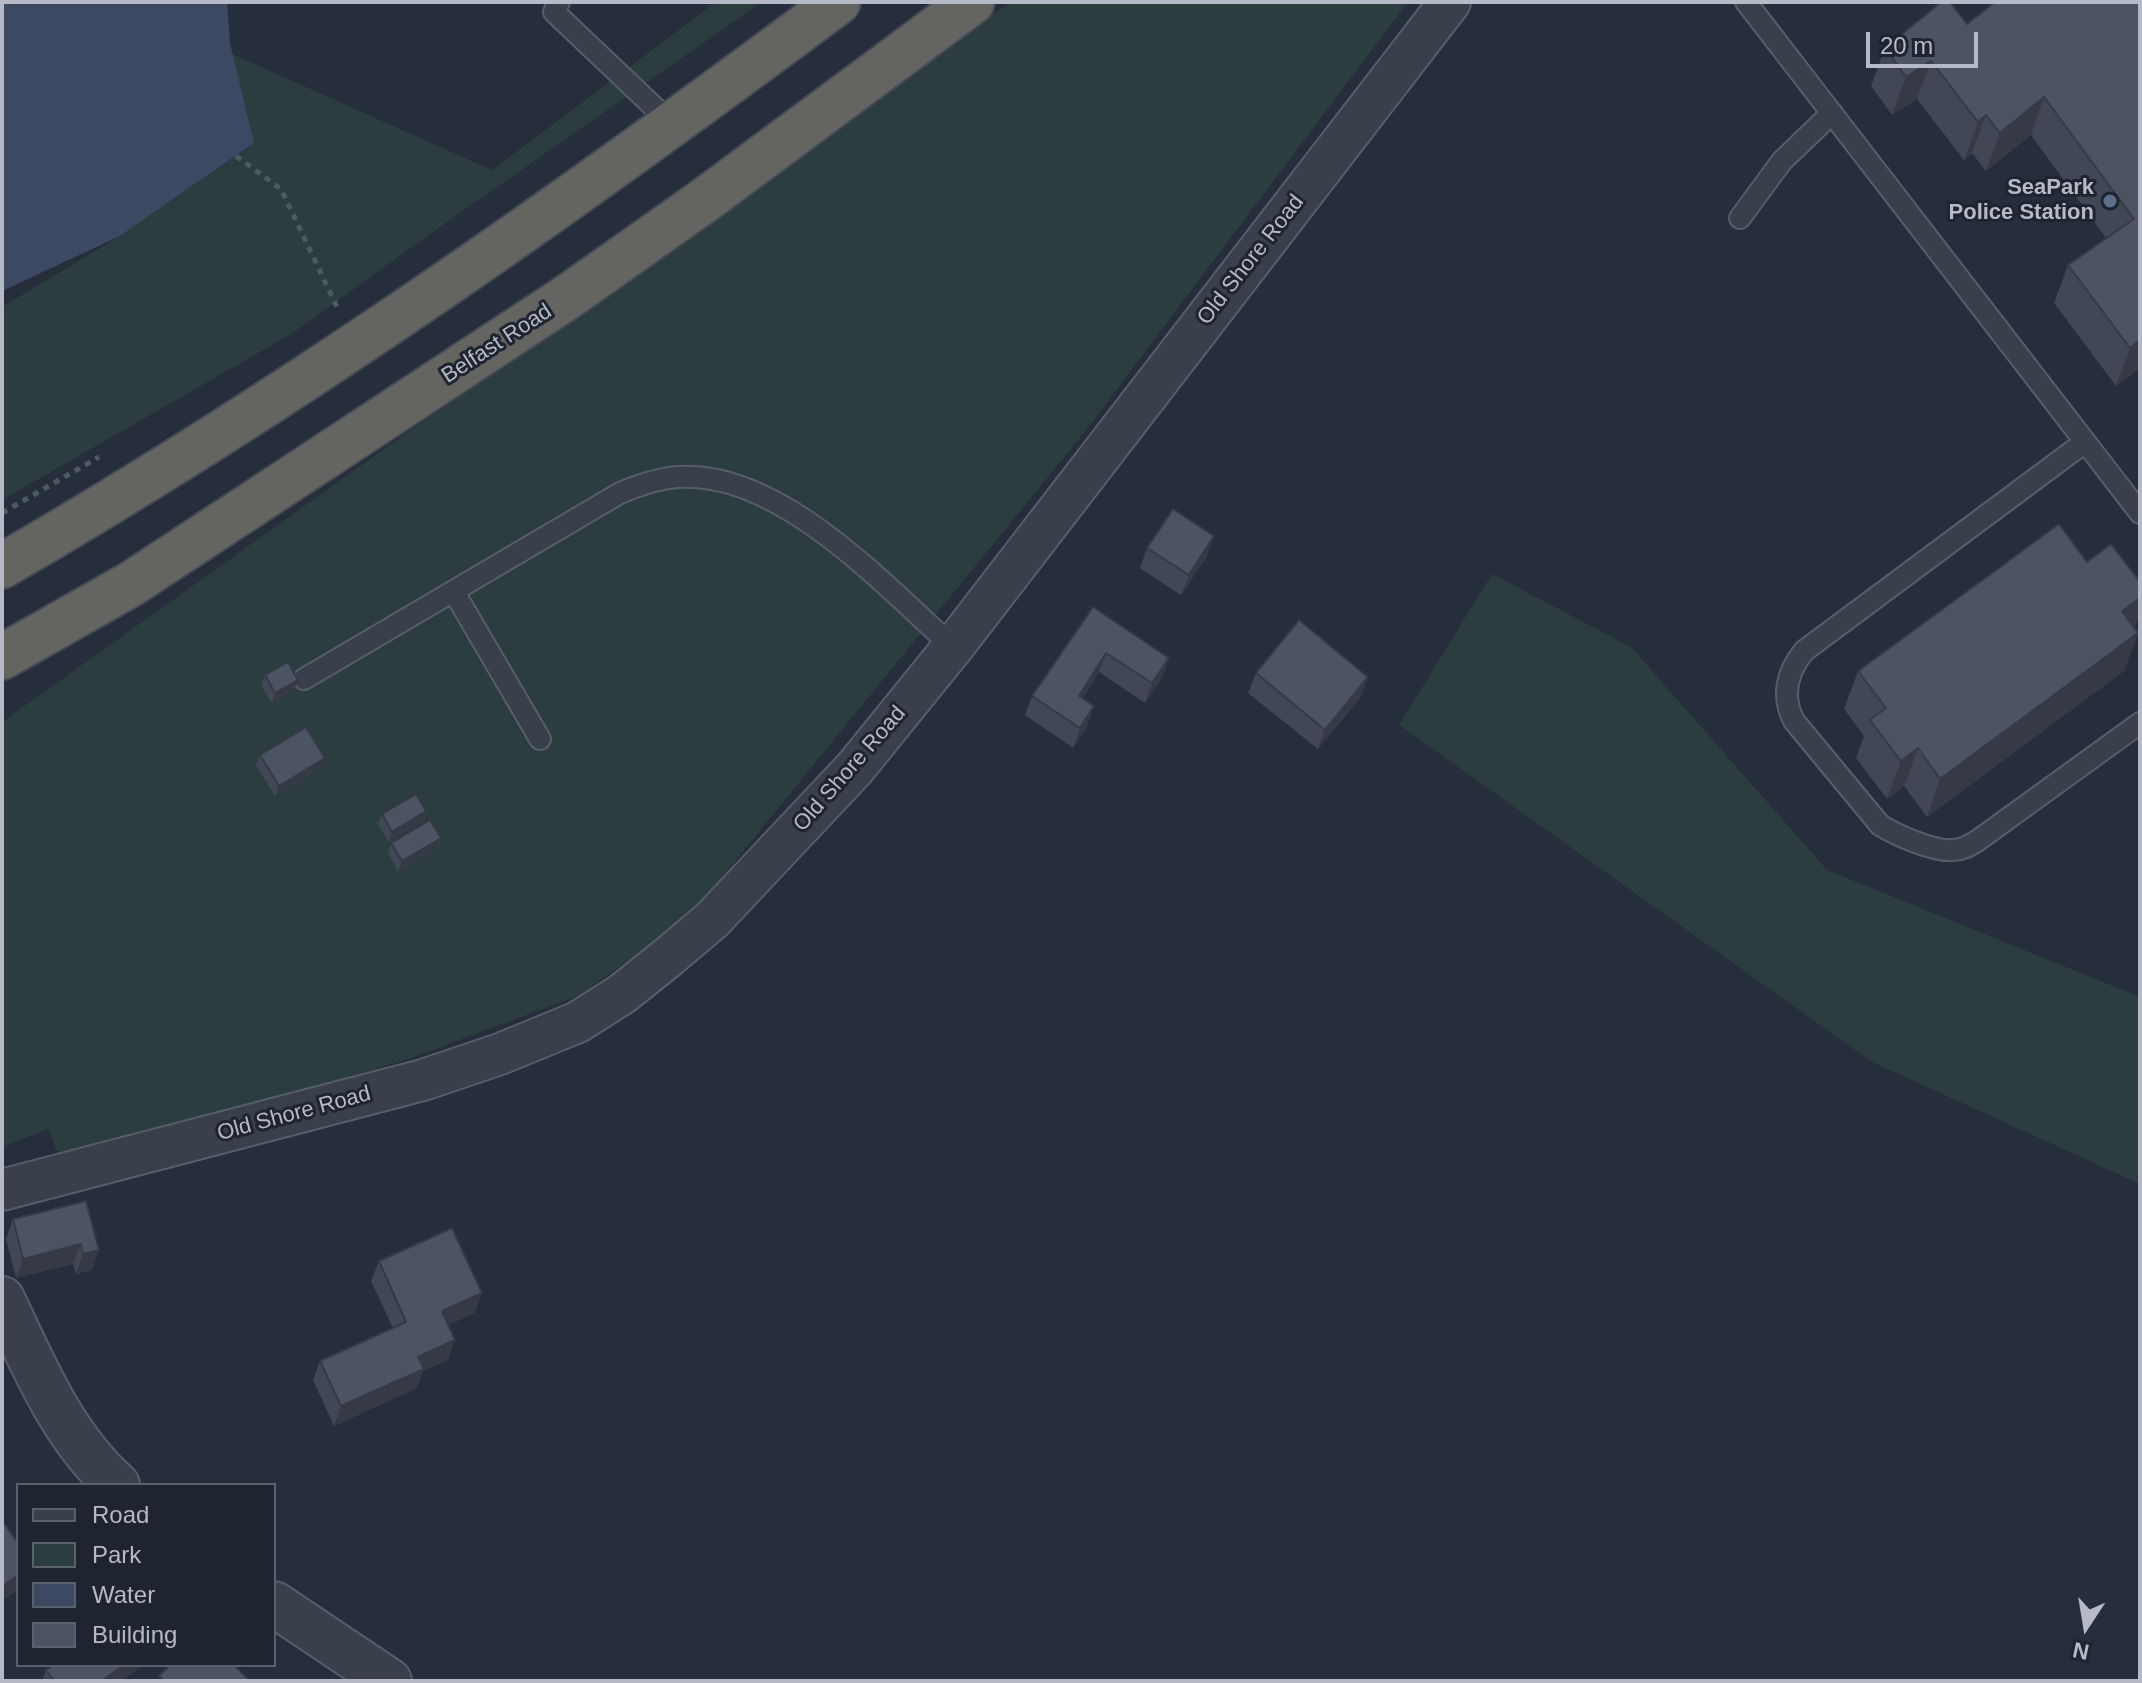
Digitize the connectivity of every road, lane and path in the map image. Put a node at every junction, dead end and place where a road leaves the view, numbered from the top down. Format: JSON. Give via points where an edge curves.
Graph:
{"nodes":[{"id":1,"x":559,"y":2,"type":"edge"},
{"id":2,"x":838,"y":2,"type":"edge"},
{"id":3,"x":972,"y":2,"type":"edge"},
{"id":4,"x":1450,"y":2,"type":"edge"},
{"id":5,"x":1746,"y":2,"type":"edge"},
{"id":6,"x":1832,"y":113,"type":"junction"},
{"id":7,"x":673,"y":125,"type":"junction"},
{"id":8,"x":236,"y":156,"type":"dead end"},
{"id":9,"x":1740,"y":218,"type":"dead end"},
{"id":10,"x":340,"y":314,"type":"dead end"},
{"id":11,"x":2085,"y":442,"type":"junction"},
{"id":12,"x":2140,"y":513,"type":"edge"},
{"id":13,"x":2,"y":566,"type":"edge"},
{"id":14,"x":454,"y":592,"type":"junction"},
{"id":15,"x":953,"y":647,"type":"junction"},
{"id":16,"x":2,"y":657,"type":"edge"},
{"id":17,"x":304,"y":679,"type":"dead end"},
{"id":18,"x":2140,"y":723,"type":"edge"},
{"id":19,"x":540,"y":739,"type":"dead end"},
{"id":20,"x":2,"y":1190,"type":"edge"},
{"id":21,"x":2,"y":1299,"type":"edge"},
{"id":22,"x":115,"y":1483,"type":"edge"},
{"id":23,"x":276,"y":1605,"type":"edge"},
{"id":24,"x":389,"y":1681,"type":"edge"}],
"edges":[{"from":1,"to":7,"type":"lane","via":[[554,12]]},
{"from":2,"to":7,"type":"highway"},
{"from":3,"to":16,"type":"highway","name":"Belfast Road","via":[[569,296],[131,584]]},
{"from":4,"to":15,"type":"street","name":"Old Shore Road"},
{"from":5,"to":6,"type":"lane"},
{"from":6,"to":9,"type":"lane","via":[[1782,161]]},
{"from":6,"to":11,"type":"lane"},
{"from":7,"to":13,"type":"highway","via":[[278,398]]},
{"from":8,"to":10,"type":"path","via":[[281,189]]},
{"from":11,"to":12,"type":"lane"},
{"from":11,"to":18,"type":"lane","via":[[1804,651],[1789,675],[1788,709],[1880,825],[1951,851],[1977,841]]},
{"from":14,"to":15,"type":"lane","via":[[620,493],[657,480],[702,478],[745,486],[789,509],[859,562]]},
{"from":14,"to":17,"type":"lane"},
{"from":14,"to":19,"type":"lane"},
{"from":15,"to":20,"type":"street","name":"Old Shore Road","via":[[855,768],[712,920],[622,994],[578,1022],[423,1080]]},
{"from":21,"to":22,"type":"street","via":[[66,1424]]},
{"from":23,"to":24,"type":"street"}]}
